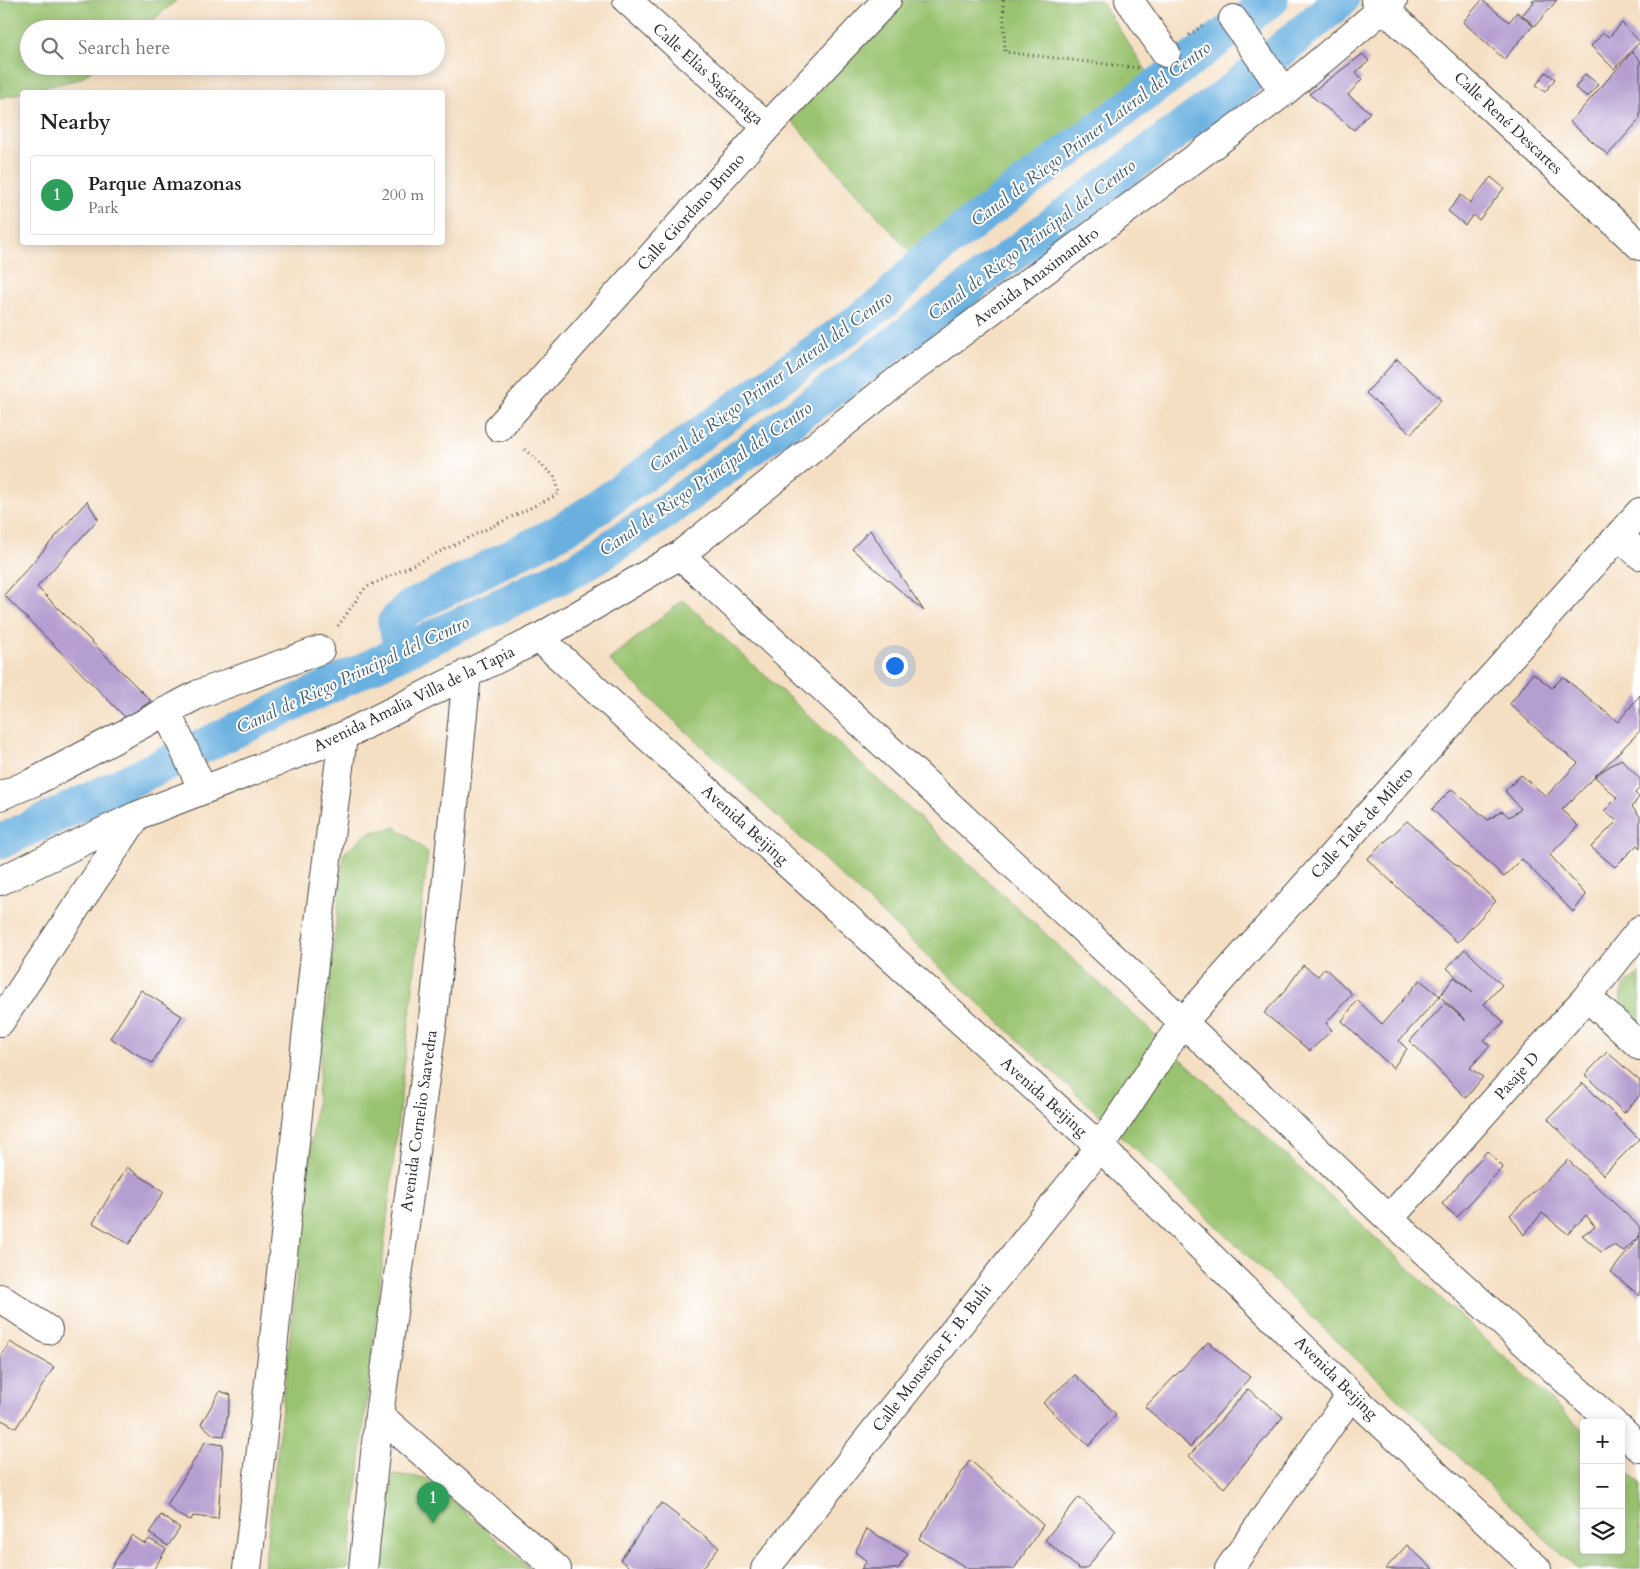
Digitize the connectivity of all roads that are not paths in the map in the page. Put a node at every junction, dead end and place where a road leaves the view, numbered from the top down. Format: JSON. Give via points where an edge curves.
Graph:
{"nodes":[{"id":1,"x":627,"y":0,"type":"edge"},
{"id":2,"x":887,"y":0,"type":"edge"},
{"id":3,"x":1130,"y":0,"type":"edge"},
{"id":4,"x":1384,"y":3,"type":"edge"},
{"id":5,"x":1233,"y":19,"type":"dead end"},
{"id":6,"x":1155,"y":61,"type":"road end"},
{"id":7,"x":1279,"y":84,"type":"junction"},
{"id":8,"x":767,"y":127,"type":"junction"},
{"id":9,"x":1640,"y":246,"type":"edge"},
{"id":10,"x":499,"y":427,"type":"road end"},
{"id":11,"x":1640,"y":512,"type":"edge"},
{"id":12,"x":1618,"y":536,"type":"junction"},
{"id":13,"x":680,"y":555,"type":"junction"},
{"id":14,"x":1640,"y":555,"type":"edge"},
{"id":15,"x":539,"y":638,"type":"junction"},
{"id":16,"x":320,"y":650,"type":"road end"},
{"id":17,"x":467,"y":673,"type":"junction"},
{"id":18,"x":170,"y":719,"type":"junction"},
{"id":19,"x":344,"y":736,"type":"junction"},
{"id":20,"x":198,"y":779,"type":"junction"},
{"id":21,"x":0,"y":796,"type":"edge"},
{"id":22,"x":136,"y":816,"type":"junction"},
{"id":23,"x":3,"y":875,"type":"edge"},
{"id":24,"x":1639,"y":934,"type":"edge"},
{"id":25,"x":1588,"y":997,"type":"junction"},
{"id":26,"x":0,"y":1022,"type":"edge"},
{"id":27,"x":1183,"y":1022,"type":"junction"},
{"id":28,"x":1640,"y":1046,"type":"edge"},
{"id":29,"x":1100,"y":1147,"type":"junction"},
{"id":30,"x":1388,"y":1219,"type":"junction"},
{"id":31,"x":0,"y":1298,"type":"edge"},
{"id":32,"x":48,"y":1330,"type":"dead end"},
{"id":33,"x":1351,"y":1396,"type":"junction"},
{"id":34,"x":379,"y":1415,"type":"junction"},
{"id":35,"x":1609,"y":1419,"type":"edge"},
{"id":36,"x":1625,"y":1434,"type":"edge"},
{"id":37,"x":1640,"y":1448,"type":"edge"},
{"id":38,"x":246,"y":1569,"type":"edge"},
{"id":39,"x":363,"y":1569,"type":"edge"},
{"id":40,"x":557,"y":1569,"type":"edge"},
{"id":41,"x":765,"y":1569,"type":"edge"},
{"id":42,"x":1229,"y":1569,"type":"edge"},
{"id":43,"x":1537,"y":1569,"type":"edge"}],
"edges":[{"from":1,"to":8,"type":"street","name":"Calle Elías Sagárnaga"},
{"from":2,"to":8,"type":"street","name":"Calle Giordano Bruno"},
{"from":3,"to":6,"type":"street"},
{"from":4,"to":7,"type":"street","name":"Avenida Anaximandro"},
{"from":4,"to":9,"type":"street","name":"Calle René Descartes"},
{"from":5,"to":7,"type":"street"},
{"from":7,"to":13,"type":"street","name":"Avenida Anaximandro","via":[[898,380]]},
{"from":8,"to":10,"type":"street","name":"Calle Giordano Bruno"},
{"from":11,"to":12,"type":"street","name":"Calle Tales de Mileto"},
{"from":12,"to":14,"type":"street"},
{"from":12,"to":27,"type":"street","name":"Calle Tales de Mileto"},
{"from":13,"to":15,"type":"street","name":"Avenida Amalia Villa de la Tapia"},
{"from":13,"to":27,"type":"street"},
{"from":15,"to":17,"type":"street","name":"Avenida Amalia Villa de la Tapia"},
{"from":15,"to":29,"type":"street","name":"Avenida Beijing"},
{"from":16,"to":18,"type":"street","via":[[199,694]]},
{"from":17,"to":19,"type":"street","name":"Avenida Amalia Villa de la Tapia"},
{"from":17,"to":34,"type":"street","name":"Avenida Cornelio Saavedra","via":[[433,1020]]},
{"from":18,"to":20,"type":"street"},
{"from":18,"to":21,"type":"street"},
{"from":19,"to":20,"type":"street","name":"Avenida Amalia Villa de la Tapia"},
{"from":19,"to":38,"type":"street","via":[[316,945]]},
{"from":20,"to":22,"type":"street","name":"Avenida Amalia Villa de la Tapia"},
{"from":22,"to":23,"type":"street","name":"Avenida Amalia Villa de la Tapia"},
{"from":22,"to":26,"type":"street"},
{"from":24,"to":25,"type":"street","name":"Pasaje D"},
{"from":25,"to":28,"type":"street"},
{"from":25,"to":30,"type":"street","name":"Pasaje D"},
{"from":27,"to":29,"type":"street","name":"Calle Tales de Mileto"},
{"from":27,"to":30,"type":"street"},
{"from":29,"to":33,"type":"street","name":"Avenida Beijing"},
{"from":29,"to":41,"type":"street","name":"Calle Monseñor F. B. Buhi"},
{"from":30,"to":35,"type":"street"},
{"from":31,"to":32,"type":"street"},
{"from":33,"to":42,"type":"street"},
{"from":33,"to":43,"type":"street","name":"Avenida Beijing"},
{"from":34,"to":39,"type":"street","name":"Avenida Cornelio Saavedra"},
{"from":34,"to":40,"type":"street"},
{"from":36,"to":37,"type":"street"}]}
